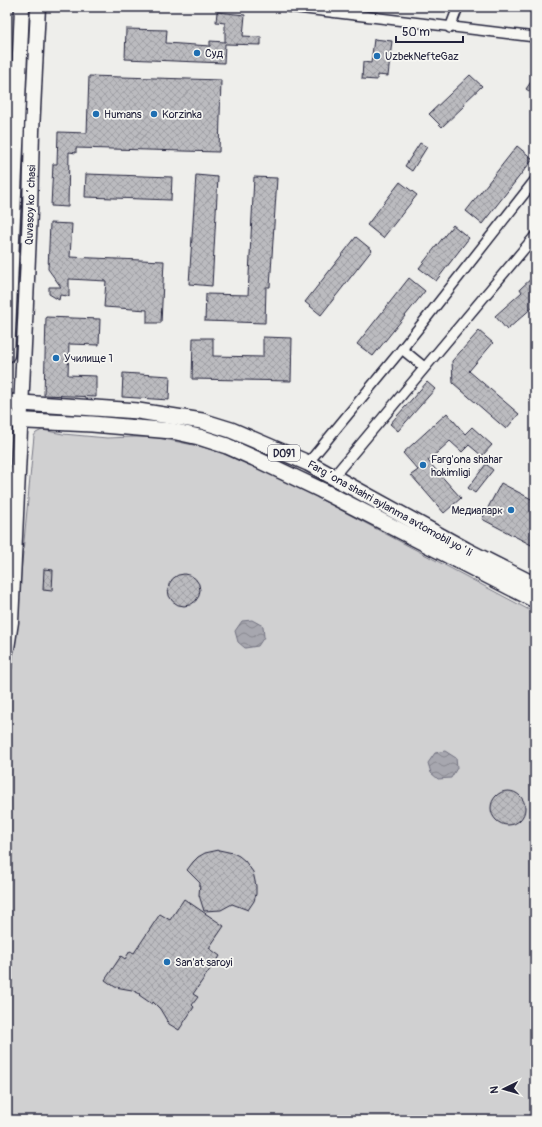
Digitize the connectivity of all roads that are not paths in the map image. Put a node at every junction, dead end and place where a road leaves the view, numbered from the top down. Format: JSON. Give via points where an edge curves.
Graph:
{"nodes":[{"id":1,"x":22,"y":7,"type":"edge"},
{"id":2,"x":38,"y":7,"type":"edge"},
{"id":3,"x":289,"y":7,"type":"edge"},
{"id":4,"x":458,"y":7,"type":"edge"},
{"id":5,"x":450,"y":28,"type":"junction"},
{"id":6,"x":535,"y":37,"type":"edge"},
{"id":7,"x":535,"y":180,"type":"edge"},
{"id":8,"x":10,"y":202,"type":"edge"},
{"id":9,"x":535,"y":236,"type":"edge"},
{"id":10,"x":402,"y":349,"type":"junction"},
{"id":11,"x":7,"y":355,"type":"edge"},
{"id":12,"x":424,"y":368,"type":"junction"},
{"id":13,"x":14,"y":403,"type":"edge"},
{"id":14,"x":14,"y":420,"type":"edge"},
{"id":15,"x":308,"y":463,"type":"junction"},
{"id":16,"x":334,"y":476,"type":"junction"},
{"id":17,"x":497,"y":573,"type":"junction"},
{"id":18,"x":535,"y":585,"type":"edge"},
{"id":19,"x":535,"y":600,"type":"edge"},
{"id":20,"x":7,"y":648,"type":"edge"}],
"edges":[{"from":1,"to":8,"type":"main road","name":"Quvasoy koʻchasi"},
{"from":2,"to":13,"type":"main road","name":"Quvasoy koʻchasi","via":[[30,211]]},
{"from":3,"to":5,"type":"street"},
{"from":4,"to":5,"type":"street"},
{"from":5,"to":6,"type":"street"},
{"from":7,"to":10,"type":"street"},
{"from":8,"to":11,"type":"main road","name":"Quvasoy koʻchasi"},
{"from":9,"to":12,"type":"street"},
{"from":10,"to":12,"type":"street"},
{"from":10,"to":15,"type":"street"},
{"from":12,"to":16,"type":"street"},
{"from":13,"to":14,"type":"main road","name":"Quvasoy koʻchasi"},
{"from":13,"to":15,"type":"highway","name":"Fargʻona shahri aylanma avtomobil yoʻli","number":"D091","via":[[138,411],[202,421],[231,430]]},
{"from":14,"to":17,"type":"highway","name":"Fargʻona shahri aylanma avtomobil yoʻli","number":"D091","via":[[136,427],[172,431],[213,441]]},
{"from":14,"to":20,"type":"main road","name":"Quvasoy koʻchasi","via":[[10,622]]},
{"from":15,"to":16,"type":"highway","name":"Fargʻona shahri aylanma avtomobil yoʻli","number":"D091"},
{"from":16,"to":17,"type":"highway","name":"Fargʻona shahri aylanma avtomobil yoʻli","number":"D091"},
{"from":17,"to":18,"type":"highway","name":"Fargʻona shahri aylanma avtomobil yoʻli","number":"D091"},
{"from":17,"to":19,"type":"highway","name":"Fargʻona shahri aylanma avtomobil yoʻli","number":"D091"}]}
